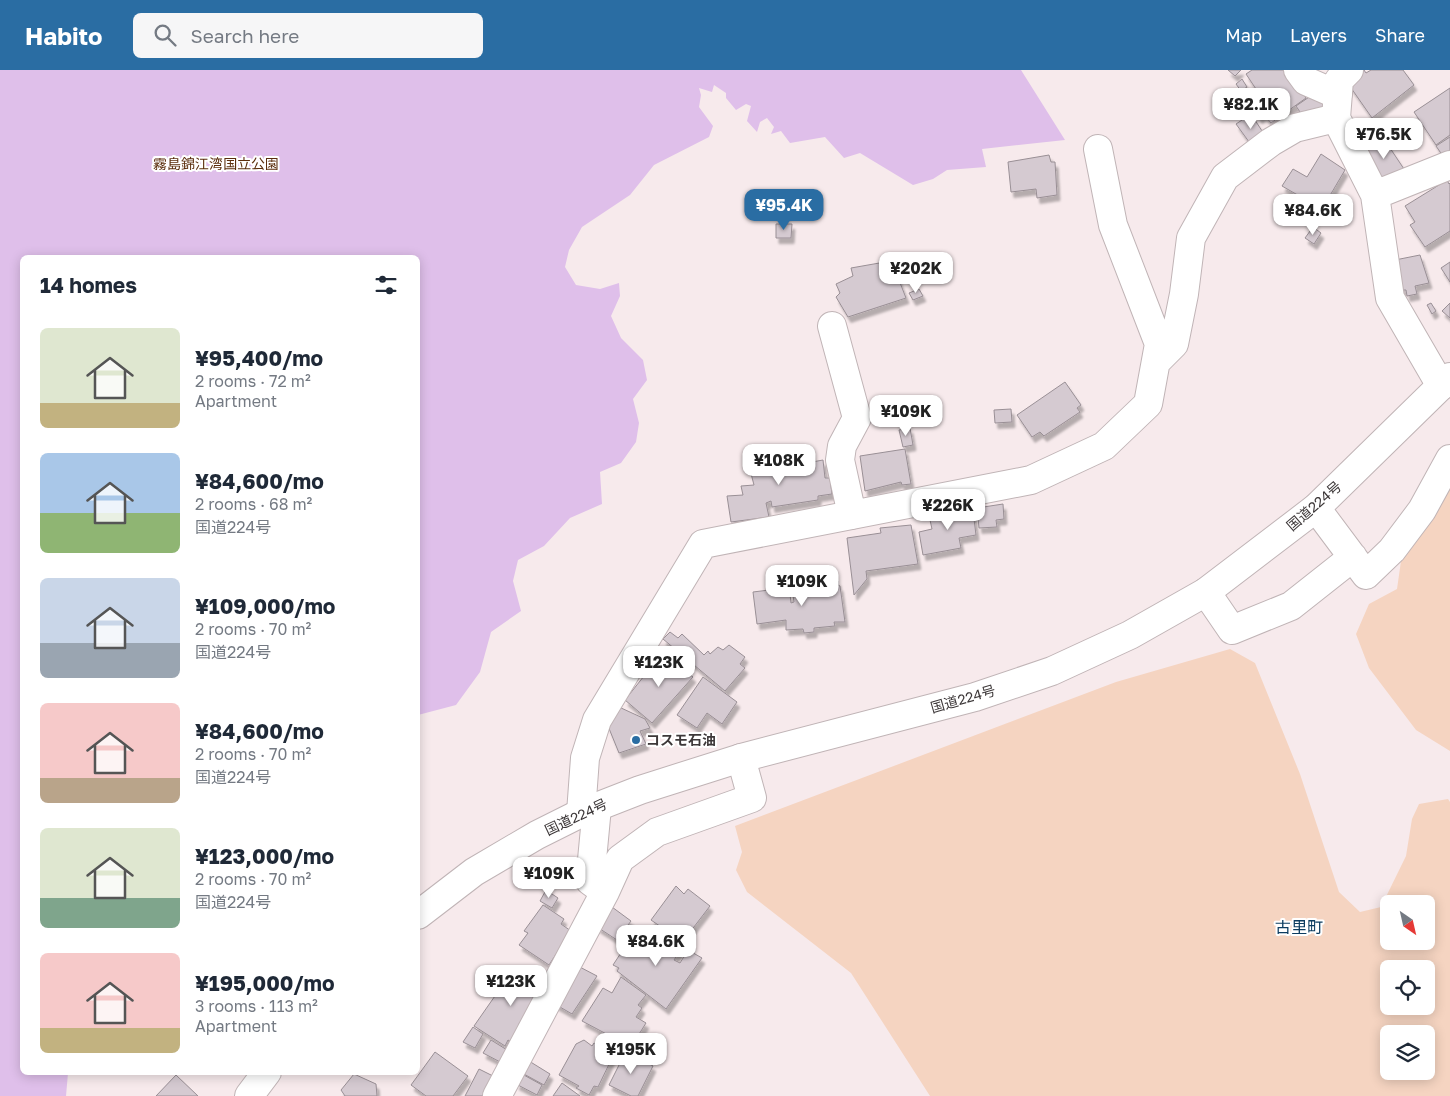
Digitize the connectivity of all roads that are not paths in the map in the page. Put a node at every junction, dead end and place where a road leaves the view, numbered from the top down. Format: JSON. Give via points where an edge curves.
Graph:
{"nodes":[{"id":1,"x":1298,"y":70,"type":"edge"},
{"id":2,"x":1349,"y":70,"type":"edge"},
{"id":3,"x":1337,"y":107,"type":"junction"},
{"id":4,"x":1098,"y":149,"type":"dead end"},
{"id":5,"x":1450,"y":164,"type":"edge"},
{"id":6,"x":1375,"y":195,"type":"junction"},
{"id":7,"x":832,"y":326,"type":"dead end"},
{"id":8,"x":1156,"y":363,"type":"junction"},
{"id":9,"x":1446,"y":382,"type":"edge"},
{"id":10,"x":1450,"y":460,"type":"edge"},
{"id":11,"x":1316,"y":508,"type":"junction"},
{"id":12,"x":852,"y":515,"type":"junction"},
{"id":13,"x":1353,"y":557,"type":"junction"},
{"id":14,"x":1206,"y":592,"type":"junction"},
{"id":15,"x":741,"y":758,"type":"junction"},
{"id":16,"x":589,"y":810,"type":"junction"},
{"id":17,"x":605,"y":892,"type":"junction"},
{"id":18,"x":420,"y":913,"type":"edge"},
{"id":19,"x":265,"y":1075,"type":"edge"},
{"id":20,"x":249,"y":1096,"type":"edge"},
{"id":21,"x":497,"y":1096,"type":"edge"}],
"edges":[{"from":1,"to":3,"type":"main road"},
{"from":2,"to":3,"type":"main road","via":[[1339,80]]},
{"from":3,"to":6,"type":"main road"},
{"from":3,"to":8,"type":"main road","via":[[1270,142],[1225,177],[1191,238],[1174,344]]},
{"from":4,"to":8,"type":"main road","via":[[1113,226],[1159,344]]},
{"from":5,"to":6,"type":"main road"},
{"from":6,"to":9,"type":"main road","via":[[1390,298]]},
{"from":7,"to":12,"type":"main road","via":[[857,418],[842,446],[840,460]]},
{"from":8,"to":12,"type":"main road","via":[[1148,404],[1104,446],[1031,480]]},
{"from":9,"to":11,"type":"main road","name":"国道224号"},
{"from":10,"to":13,"type":"main road","via":[[1422,510],[1392,550],[1366,575]]},
{"from":11,"to":13,"type":"main road"},
{"from":11,"to":14,"type":"main road","name":"国道224号"},
{"from":12,"to":16,"type":"main road","via":[[703,544],[597,720],[585,758]]},
{"from":13,"to":14,"type":"main road","via":[[1291,606],[1232,630]]},
{"from":14,"to":15,"type":"main road","name":"国道224号","via":[[1130,635],[1052,671],[975,697]]},
{"from":15,"to":16,"type":"main road","name":"国道224号"},
{"from":15,"to":17,"type":"main road","via":[[752,798],[657,832],[620,859]]},
{"from":16,"to":17,"type":"main road","via":[[590,881]]},
{"from":16,"to":18,"type":"main road","name":"国道224号","via":[[474,872]]},
{"from":17,"to":21,"type":"main road"},
{"from":19,"to":20,"type":"main road"}]}
